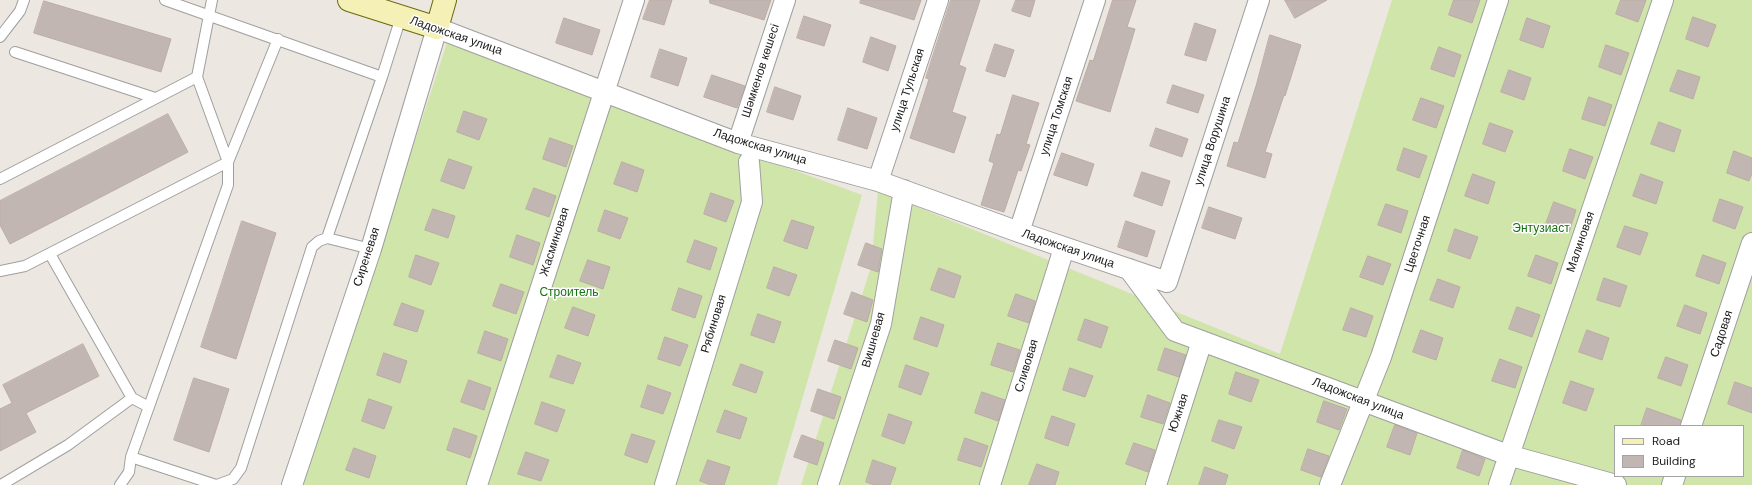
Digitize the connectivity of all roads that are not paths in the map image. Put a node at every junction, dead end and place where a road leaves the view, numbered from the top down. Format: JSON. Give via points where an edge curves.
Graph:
{"nodes":[{"id":1,"x":24,"y":0,"type":"edge"},
{"id":2,"x":165,"y":0,"type":"edge"},
{"id":3,"x":212,"y":0,"type":"edge"},
{"id":4,"x":350,"y":0,"type":"edge"},
{"id":5,"x":446,"y":0,"type":"edge"},
{"id":6,"x":634,"y":0,"type":"edge"},
{"id":7,"x":785,"y":0,"type":"edge"},
{"id":8,"x":938,"y":0,"type":"edge"},
{"id":9,"x":1095,"y":0,"type":"edge"},
{"id":10,"x":1258,"y":0,"type":"edge"},
{"id":11,"x":1498,"y":0,"type":"edge"},
{"id":12,"x":1663,"y":0,"type":"edge"},
{"id":13,"x":208,"y":14,"type":"junction"},
{"id":14,"x":401,"y":17,"type":"junction"},
{"id":15,"x":437,"y":28,"type":"junction"},
{"id":16,"x":0,"y":37,"type":"edge"},
{"id":17,"x":278,"y":39,"type":"junction"},
{"id":18,"x":15,"y":52,"type":"dead end"},
{"id":19,"x":197,"y":77,"type":"junction"},
{"id":20,"x":382,"y":77,"type":"junction"},
{"id":21,"x":604,"y":91,"type":"junction"},
{"id":22,"x":155,"y":98,"type":"junction"},
{"id":23,"x":738,"y":143,"type":"junction"},
{"id":24,"x":228,"y":162,"type":"junction"},
{"id":25,"x":749,"y":162,"type":"dead end"},
{"id":26,"x":0,"y":179,"type":"edge"},
{"id":27,"x":878,"y":181,"type":"junction"},
{"id":28,"x":904,"y":190,"type":"junction"},
{"id":29,"x":1019,"y":232,"type":"junction"},
{"id":30,"x":327,"y":238,"type":"junction"},
{"id":31,"x":1752,"y":243,"type":"edge"},
{"id":32,"x":1064,"y":248,"type":"junction"},
{"id":33,"x":371,"y":249,"type":"junction"},
{"id":34,"x":50,"y":254,"type":"junction"},
{"id":35,"x":1129,"y":269,"type":"junction"},
{"id":36,"x":0,"y":271,"type":"edge"},
{"id":37,"x":1167,"y":282,"type":"joint"},
{"id":38,"x":1202,"y":341,"type":"junction"},
{"id":39,"x":132,"y":398,"type":"junction"},
{"id":40,"x":1362,"y":401,"type":"junction"},
{"id":41,"x":149,"y":407,"type":"junction"},
{"id":42,"x":1692,"y":425,"type":"edge"},
{"id":43,"x":1508,"y":455,"type":"junction"},
{"id":44,"x":131,"y":457,"type":"junction"},
{"id":45,"x":232,"y":482,"type":"edge"},
{"id":46,"x":1,"y":485,"type":"edge"},
{"id":47,"x":120,"y":485,"type":"edge"},
{"id":48,"x":216,"y":485,"type":"edge"},
{"id":49,"x":292,"y":485,"type":"edge"},
{"id":50,"x":477,"y":485,"type":"edge"},
{"id":51,"x":665,"y":485,"type":"edge"},
{"id":52,"x":828,"y":485,"type":"edge"},
{"id":53,"x":990,"y":485,"type":"edge"},
{"id":54,"x":1156,"y":485,"type":"edge"},
{"id":55,"x":1330,"y":485,"type":"edge"},
{"id":56,"x":1499,"y":485,"type":"edge"},
{"id":57,"x":1616,"y":485,"type":"edge"}],
"edges":[{"from":1,"to":16,"type":"lane","via":[[20,11]]},
{"from":2,"to":13,"type":"lane"},
{"from":3,"to":13,"type":"lane"},
{"from":4,"to":14,"type":"main road","name":"Ладожская улица"},
{"from":5,"to":15,"type":"main road"},
{"from":6,"to":21,"type":"street","name":"Жасминовая"},
{"from":7,"to":23,"type":"street","name":"Шәмкенов көшесі"},
{"from":8,"to":27,"type":"street","name":"улица Тульская"},
{"from":9,"to":29,"type":"street","name":"улица Томская"},
{"from":10,"to":37,"type":"street","name":"улица Ворушина"},
{"from":11,"to":40,"type":"street","name":"Цветочная","via":[[1381,357]]},
{"from":12,"to":43,"type":"street","name":"Малиновая"},
{"from":13,"to":17,"type":"lane"},
{"from":13,"to":19,"type":"lane"},
{"from":14,"to":15,"type":"main road","name":"Ладожская улица"},
{"from":14,"to":20,"type":"lane"},
{"from":15,"to":21,"type":"street","name":"Ладожская улица"},
{"from":15,"to":33,"type":"street","name":"Сиреневая"},
{"from":17,"to":20,"type":"lane"},
{"from":17,"to":24,"type":"lane"},
{"from":18,"to":22,"type":"lane"},
{"from":19,"to":22,"type":"lane"},
{"from":19,"to":24,"type":"lane"},
{"from":20,"to":30,"type":"lane"},
{"from":21,"to":23,"type":"street","name":"Ладожская улица"},
{"from":21,"to":50,"type":"street","name":"Жасминовая"},
{"from":22,"to":26,"type":"lane"},
{"from":23,"to":27,"type":"street","name":"Ладожская улица"},
{"from":24,"to":34,"type":"lane"},
{"from":24,"to":41,"type":"lane","via":[[228,185]]},
{"from":25,"to":51,"type":"street","name":"Рябиновая","via":[[752,202]]},
{"from":27,"to":28,"type":"street","name":"Ладожская улица"},
{"from":28,"to":29,"type":"street","name":"Ладожская улица"},
{"from":28,"to":52,"type":"street","name":"Вишневая","via":[[881,324]]},
{"from":29,"to":32,"type":"street","name":"Ладожская улица"},
{"from":30,"to":33,"type":"lane"},
{"from":30,"to":45,"type":"lane","via":[[319,241],[310,252],[241,468]]},
{"from":31,"to":42,"type":"street","name":"Садовая"},
{"from":32,"to":35,"type":"street","name":"Ладожская улица"},
{"from":32,"to":53,"type":"street","name":"Сливовая"},
{"from":33,"to":49,"type":"street","name":"Сиреневая"},
{"from":34,"to":36,"type":"lane","via":[[25,266]]},
{"from":34,"to":39,"type":"lane"},
{"from":35,"to":37,"type":"street","name":"Ладожская улица"},
{"from":35,"to":38,"type":"street","name":"Ладожская улица","via":[[1175,331]]},
{"from":38,"to":40,"type":"street","name":"Ладожская улица"},
{"from":38,"to":54,"type":"street","name":"Южная"},
{"from":39,"to":41,"type":"lane"},
{"from":39,"to":46,"type":"lane","via":[[68,445]]},
{"from":40,"to":43,"type":"street","name":"Ладожская улица"},
{"from":40,"to":55,"type":"street","name":"Цветочная"},
{"from":41,"to":44,"type":"lane"},
{"from":43,"to":56,"type":"street","name":"Малиновая"},
{"from":43,"to":57,"type":"street","name":"Ладожская улица"},
{"from":44,"to":47,"type":"lane","via":[[129,472]]},
{"from":44,"to":48,"type":"lane"},
{"from":45,"to":48,"type":"lane"}]}
